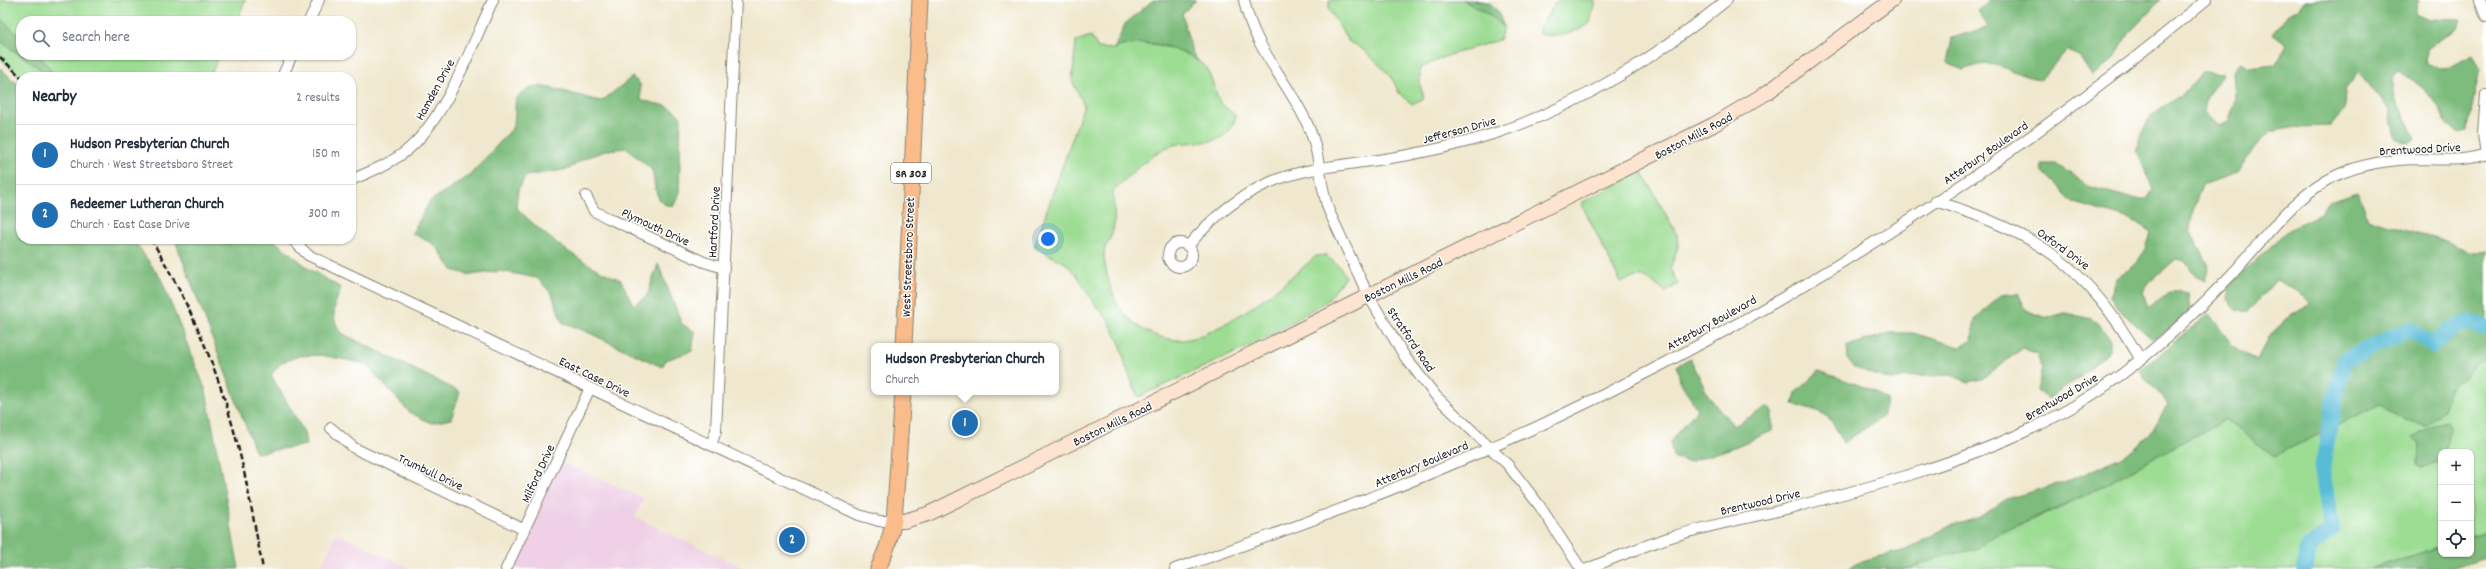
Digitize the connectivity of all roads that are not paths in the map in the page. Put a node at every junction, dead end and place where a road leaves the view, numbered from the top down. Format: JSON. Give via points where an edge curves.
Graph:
{"nodes":[{"id":1,"x":319,"y":0,"type":"edge"},
{"id":2,"x":494,"y":0,"type":"edge"},
{"id":3,"x":736,"y":0,"type":"edge"},
{"id":4,"x":920,"y":0,"type":"edge"},
{"id":5,"x":1244,"y":0,"type":"edge"},
{"id":6,"x":1727,"y":0,"type":"edge"},
{"id":7,"x":1892,"y":0,"type":"edge"},
{"id":8,"x":2206,"y":0,"type":"edge"},
{"id":9,"x":2480,"y":0,"type":"edge"},
{"id":10,"x":311,"y":16,"type":"edge"},
{"id":11,"x":2486,"y":16,"type":"edge"},
{"id":12,"x":290,"y":60,"type":"edge"},
{"id":13,"x":284,"y":72,"type":"edge"},
{"id":14,"x":2486,"y":95,"type":"edge"},
{"id":15,"x":2486,"y":155,"type":"edge"},
{"id":16,"x":1319,"y":169,"type":"junction"},
{"id":17,"x":356,"y":178,"type":"edge"},
{"id":18,"x":586,"y":196,"type":"dead end"},
{"id":19,"x":1936,"y":201,"type":"junction"},
{"id":20,"x":297,"y":244,"type":"edge"},
{"id":21,"x":1188,"y":246,"type":"dead end"},
{"id":22,"x":724,"y":268,"type":"junction"},
{"id":23,"x":1368,"y":295,"type":"junction"},
{"id":24,"x":904,"y":343,"type":"edge"},
{"id":25,"x":2141,"y":360,"type":"junction"},
{"id":26,"x":590,"y":388,"type":"junction"},
{"id":27,"x":903,"y":395,"type":"edge"},
{"id":28,"x":331,"y":428,"type":"dead end"},
{"id":29,"x":711,"y":445,"type":"junction"},
{"id":30,"x":1490,"y":448,"type":"junction"},
{"id":31,"x":894,"y":521,"type":"junction"},
{"id":32,"x":525,"y":530,"type":"junction"},
{"id":33,"x":506,"y":569,"type":"edge"},
{"id":34,"x":878,"y":569,"type":"edge"},
{"id":35,"x":1175,"y":569,"type":"edge"},
{"id":36,"x":1581,"y":569,"type":"edge"},
{"id":37,"x":1587,"y":569,"type":"edge"}],
"edges":[{"from":1,"to":10,"type":"street"},
{"from":2,"to":17,"type":"street","name":"Hamden Drive","via":[[444,104],[427,129],[412,146],[395,158]]},
{"from":3,"to":22,"type":"street","name":"Hartford Drive"},
{"from":4,"to":24,"type":"main road","name":"West Streetsboro Street","number":"SR 303"},
{"from":5,"to":16,"type":"street","name":"Stratford Road","via":[[1258,40],[1303,114],[1316,149]]},
{"from":6,"to":16,"type":"street","name":"Jefferson Drive","via":[[1683,35],[1639,65],[1550,112],[1499,132],[1446,147]]},
{"from":7,"to":23,"type":"street","name":"Boston Mills Road","via":[[1768,92],[1713,125]]},
{"from":8,"to":19,"type":"street","name":"Atterbury Boulevard","via":[[2056,118]]},
{"from":9,"to":11,"type":"street"},
{"from":12,"to":13,"type":"street"},
{"from":14,"to":15,"type":"street","via":[[2483,112]]},
{"from":15,"to":25,"type":"street","name":"Brentwood Drive","via":[[2464,159],[2412,159],[2377,163],[2348,171],[2326,181],[2302,197],[2216,291]]},
{"from":16,"to":21,"type":"street","name":"Jefferson Drive","via":[[1271,181],[1244,195],[1208,222]]},
{"from":16,"to":23,"type":"street","name":"Stratford Road","via":[[1328,211]]},
{"from":18,"to":22,"type":"street","name":"Plymouth Drive","via":[[594,211],[704,262]]},
{"from":19,"to":25,"type":"street","name":"Oxford Drive","via":[[2008,228],[2060,258],[2085,280],[2114,314]]},
{"from":19,"to":30,"type":"street","name":"Atterbury Boulevard","via":[[1853,256],[1772,303],[1616,388]]},
{"from":20,"to":26,"type":"street","name":"East Case Drive","via":[[308,255]]},
{"from":22,"to":29,"type":"street","name":"Hartford Drive","via":[[716,431]]},
{"from":23,"to":30,"type":"street","name":"Stratford Road","via":[[1423,380]]},
{"from":23,"to":31,"type":"street","name":"Boston Mills Road","via":[[928,514],[904,521]]},
{"from":25,"to":37,"type":"street","name":"Brentwood Drive","via":[[2104,388],[2060,414],[1971,453],[1841,494],[1670,537]]},
{"from":26,"to":29,"type":"street","name":"East Case Drive"},
{"from":26,"to":32,"type":"street","name":"Milford Drive"},
{"from":27,"to":31,"type":"main road"},
{"from":28,"to":32,"type":"street","name":"Trumbull Drive","via":[[354,448]]},
{"from":29,"to":31,"type":"street","name":"East Case Drive","via":[[862,517]]},
{"from":30,"to":35,"type":"street","name":"Atterbury Boulevard","via":[[1359,503]]},
{"from":30,"to":36,"type":"street","name":"Stratford Road","via":[[1508,465],[1539,505]]},
{"from":31,"to":34,"type":"main road"},
{"from":32,"to":33,"type":"street","name":"Milford Drive"}]}
